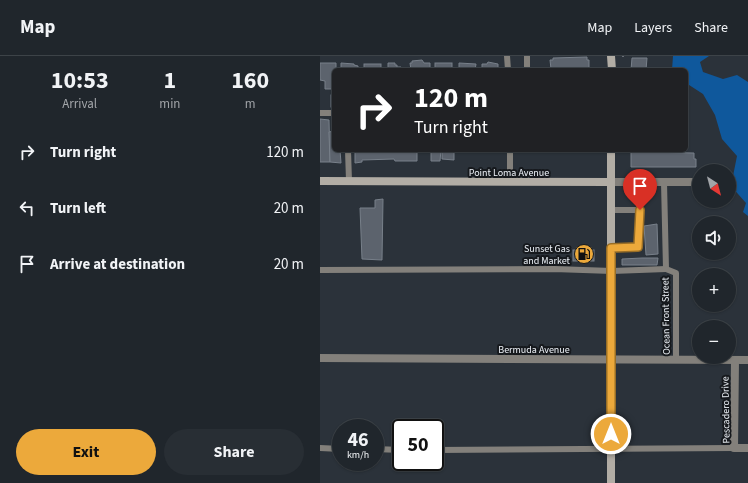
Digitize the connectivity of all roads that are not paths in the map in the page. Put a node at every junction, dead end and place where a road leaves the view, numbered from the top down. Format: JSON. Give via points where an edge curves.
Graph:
{"nodes":[{"id":1,"x":507,"y":56,"type":"edge"},
{"id":2,"x":527,"y":56,"type":"edge"},
{"id":3,"x":612,"y":56,"type":"edge"},
{"id":4,"x":508,"y":68,"type":"edge"},
{"id":5,"x":527,"y":68,"type":"edge"},
{"id":6,"x":612,"y":68,"type":"edge"},
{"id":7,"x":320,"y":113,"type":"edge"},
{"id":8,"x":332,"y":113,"type":"edge"},
{"id":9,"x":348,"y":152,"type":"edge"},
{"id":10,"x":510,"y":152,"type":"edge"},
{"id":11,"x":611,"y":152,"type":"edge"},
{"id":12,"x":320,"y":181,"type":"edge"},
{"id":13,"x":349,"y":181,"type":"junction"},
{"id":14,"x":510,"y":182,"type":"junction"},
{"id":15,"x":611,"y":182,"type":"junction"},
{"id":16,"x":640,"y":182,"type":"junction"},
{"id":17,"x":664,"y":182,"type":"junction"},
{"id":18,"x":692,"y":182,"type":"edge"},
{"id":19,"x":611,"y":210,"type":"junction"},
{"id":20,"x":640,"y":210,"type":"junction"},
{"id":21,"x":611,"y":248,"type":"junction"},
{"id":22,"x":666,"y":269,"type":"junction"},
{"id":23,"x":320,"y":270,"type":"edge"},
{"id":24,"x":612,"y":271,"type":"junction"},
{"id":25,"x":320,"y":358,"type":"edge"},
{"id":26,"x":612,"y":359,"type":"junction"},
{"id":27,"x":676,"y":359,"type":"junction"},
{"id":28,"x":692,"y":359,"type":"edge"},
{"id":29,"x":736,"y":360,"type":"edge"},
{"id":30,"x":748,"y":360,"type":"edge"},
{"id":31,"x":735,"y":364,"type":"edge"},
{"id":32,"x":320,"y":448,"type":"edge"},
{"id":33,"x":734,"y":448,"type":"junction"},
{"id":34,"x":748,"y":448,"type":"edge"},
{"id":35,"x":332,"y":449,"type":"edge"},
{"id":36,"x":611,"y":449,"type":"junction"},
{"id":37,"x":444,"y":450,"type":"edge"},
{"id":38,"x":611,"y":483,"type":"edge"}],
"edges":[{"from":1,"to":4,"type":"lane"},
{"from":2,"to":5,"type":"lane"},
{"from":3,"to":6,"type":"main road"},
{"from":7,"to":8,"type":"lane"},
{"from":9,"to":13,"type":"lane"},
{"from":10,"to":14,"type":"lane"},
{"from":11,"to":15,"type":"main road"},
{"from":12,"to":13,"type":"main road","name":"Point Loma Avenue"},
{"from":13,"to":14,"type":"main road","name":"Point Loma Avenue"},
{"from":14,"to":15,"type":"main road","name":"Point Loma Avenue"},
{"from":15,"to":16,"type":"street","name":"Point Loma Avenue"},
{"from":15,"to":19,"type":"main road"},
{"from":16,"to":17,"type":"street","name":"Point Loma Avenue"},
{"from":16,"to":20,"type":"lane"},
{"from":17,"to":18,"type":"street","name":"Point Loma Avenue"},
{"from":17,"to":22,"type":"lane","name":"Ocean Front Street"},
{"from":19,"to":20,"type":"lane"},
{"from":19,"to":21,"type":"main road"},
{"from":20,"to":21,"type":"lane","via":[[638,247]]},
{"from":21,"to":24,"type":"main road"},
{"from":22,"to":24,"type":"lane"},
{"from":22,"to":27,"type":"lane","name":"Ocean Front Street","via":[[676,273]]},
{"from":23,"to":24,"type":"lane"},
{"from":24,"to":26,"type":"main road"},
{"from":25,"to":26,"type":"street","name":"Bermuda Avenue"},
{"from":26,"to":27,"type":"street","name":"Bermuda Avenue"},
{"from":26,"to":36,"type":"main road"},
{"from":27,"to":28,"type":"street","name":"Bermuda Avenue"},
{"from":29,"to":30,"type":"street","name":"Bermuda Avenue"},
{"from":31,"to":33,"type":"street","name":"Pescadero Drive"},
{"from":32,"to":35,"type":"lane"},
{"from":33,"to":34,"type":"street","name":"Pescadero Drive"},
{"from":33,"to":36,"type":"lane"},
{"from":36,"to":37,"type":"lane"},
{"from":36,"to":38,"type":"main road"}]}
